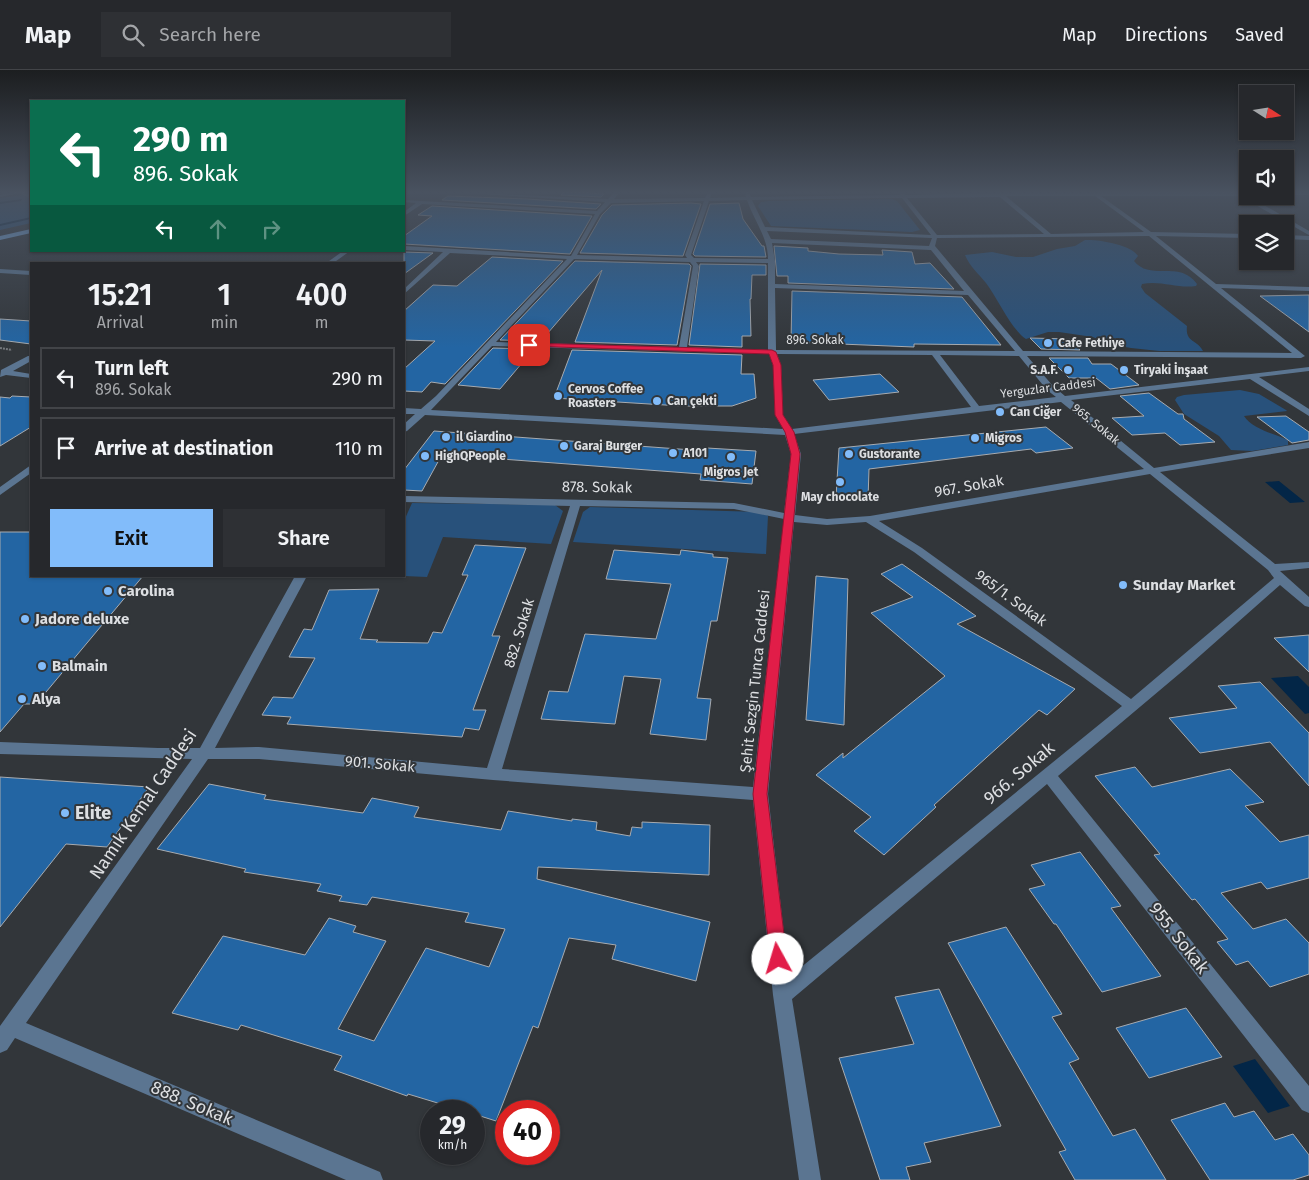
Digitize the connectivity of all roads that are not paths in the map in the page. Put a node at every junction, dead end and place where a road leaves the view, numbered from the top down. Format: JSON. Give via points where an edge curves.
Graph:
{"nodes":[{"id":1,"x":580,"y":244,"type":"edge"},
{"id":2,"x":692,"y":244,"type":"edge"},
{"id":3,"x":768,"y":244,"type":"edge"},
{"id":4,"x":879,"y":244,"type":"edge"},
{"id":5,"x":934,"y":244,"type":"edge"},
{"id":6,"x":1162,"y":244,"type":"edge"},
{"id":7,"x":405,"y":248,"type":"edge"},
{"id":8,"x":933,"y":248,"type":"junction"},
{"id":9,"x":448,"y":251,"type":"junction"},
{"id":10,"x":331,"y":252,"type":"edge"},
{"id":11,"x":346,"y":252,"type":"edge"},
{"id":12,"x":573,"y":257,"type":"junction"},
{"id":13,"x":691,"y":260,"type":"junction"},
{"id":14,"x":772,"y":261,"type":"junction"},
{"id":15,"x":323,"y":262,"type":"edge"},
{"id":16,"x":331,"y":262,"type":"edge"},
{"id":17,"x":0,"y":271,"type":"edge"},
{"id":18,"x":30,"y":273,"type":"edge"},
{"id":19,"x":773,"y":286,"type":"junction"},
{"id":20,"x":1214,"y":286,"type":"junction"},
{"id":21,"x":1309,"y":290,"type":"edge"},
{"id":22,"x":405,"y":291,"type":"edge"},
{"id":23,"x":970,"y":293,"type":"junction"},
{"id":24,"x":490,"y":344,"type":"junction"},
{"id":25,"x":683,"y":349,"type":"junction"},
{"id":26,"x":772,"y":352,"type":"junction"},
{"id":27,"x":934,"y":353,"type":"junction"},
{"id":28,"x":1021,"y":353,"type":"junction"},
{"id":29,"x":1300,"y":355,"type":"junction"},
{"id":30,"x":30,"y":359,"type":"edge"},
{"id":31,"x":1309,"y":362,"type":"edge"},
{"id":32,"x":1309,"y":369,"type":"edge"},
{"id":33,"x":2,"y":373,"type":"edge"},
{"id":34,"x":30,"y":376,"type":"edge"},
{"id":35,"x":1253,"y":377,"type":"junction"},
{"id":36,"x":1064,"y":398,"type":"junction"},
{"id":37,"x":977,"y":410,"type":"junction"},
{"id":38,"x":405,"y":411,"type":"edge"},
{"id":39,"x":421,"y":412,"type":"junction"},
{"id":40,"x":1309,"y":413,"type":"edge"},
{"id":41,"x":405,"y":428,"type":"edge"},
{"id":42,"x":789,"y":432,"type":"junction"},
{"id":43,"x":1309,"y":445,"type":"edge"},
{"id":44,"x":30,"y":469,"type":"edge"},
{"id":45,"x":1154,"y":471,"type":"junction"},
{"id":46,"x":0,"y":479,"type":"edge"},
{"id":47,"x":14,"y":480,"type":"junction"},
{"id":48,"x":30,"y":480,"type":"edge"},
{"id":49,"x":0,"y":492,"type":"edge"},
{"id":50,"x":405,"y":499,"type":"edge"},
{"id":51,"x":576,"y":502,"type":"junction"},
{"id":52,"x":788,"y":517,"type":"junction"},
{"id":53,"x":870,"y":520,"type":"junction"},
{"id":54,"x":1309,"y":565,"type":"edge"},
{"id":55,"x":1272,"y":568,"type":"junction"},
{"id":56,"x":300,"y":577,"type":"edge"},
{"id":57,"x":1280,"y":579,"type":"junction"},
{"id":58,"x":1309,"y":603,"type":"edge"},
{"id":59,"x":1131,"y":706,"type":"junction"},
{"id":60,"x":0,"y":748,"type":"edge"},
{"id":61,"x":205,"y":752,"type":"junction"},
{"id":62,"x":493,"y":774,"type":"junction"},
{"id":63,"x":1048,"y":774,"type":"junction"},
{"id":64,"x":760,"y":794,"type":"junction"},
{"id":65,"x":782,"y":995,"type":"junction"},
{"id":66,"x":13,"y":1026,"type":"junction"},
{"id":67,"x":0,"y":1043,"type":"edge"},
{"id":68,"x":1309,"y":1103,"type":"edge"},
{"id":69,"x":372,"y":1180,"type":"edge"},
{"id":70,"x":810,"y":1180,"type":"edge"}],
"edges":[{"from":1,"to":12,"type":"street"},
{"from":2,"to":13,"type":"street","via":[[688,254]]},
{"from":3,"to":14,"type":"street","name":"Şehit Sezgin Tunca Caddesi"},
{"from":4,"to":8,"type":"street"},
{"from":5,"to":8,"type":"street"},
{"from":6,"to":20,"type":"street"},
{"from":7,"to":9,"type":"street"},
{"from":8,"to":23,"type":"street","name":"965. Sokak"},
{"from":9,"to":12,"type":"street"},
{"from":9,"to":22,"type":"street"},
{"from":10,"to":15,"type":"street"},
{"from":11,"to":16,"type":"street"},
{"from":12,"to":13,"type":"street"},
{"from":12,"to":24,"type":"street"},
{"from":13,"to":14,"type":"street"},
{"from":13,"to":25,"type":"street","via":[[696,266]]},
{"from":14,"to":19,"type":"street","name":"Şehit Sezgin Tunca Caddesi"},
{"from":17,"to":18,"type":"street"},
{"from":19,"to":23,"type":"street"},
{"from":19,"to":26,"type":"street","name":"Şehit Sezgin Tunca Caddesi"},
{"from":20,"to":21,"type":"street"},
{"from":20,"to":29,"type":"street"},
{"from":23,"to":28,"type":"street","name":"965. Sokak"},
{"from":24,"to":25,"type":"street","name":"896. Sokak"},
{"from":24,"to":39,"type":"street","via":[[439,398]]},
{"from":25,"to":26,"type":"street","name":"896. Sokak"},
{"from":26,"to":27,"type":"street","name":"896. Sokak"},
{"from":26,"to":42,"type":"street","name":"Şehit Sezgin Tunca Caddesi","via":[[777,365],[779,415]]},
{"from":27,"to":28,"type":"street","name":"896. Sokak"},
{"from":27,"to":37,"type":"street"},
{"from":28,"to":29,"type":"street","name":"896. Sokak"},
{"from":28,"to":36,"type":"street","name":"965. Sokak","via":[[1044,381]]},
{"from":29,"to":31,"type":"street"},
{"from":30,"to":33,"type":"street"},
{"from":32,"to":35,"type":"street","name":"Yerguzlar Caddesi"},
{"from":33,"to":34,"type":"street"},
{"from":35,"to":36,"type":"street","name":"Yerguzlar Caddesi"},
{"from":35,"to":40,"type":"street"},
{"from":36,"to":37,"type":"street","name":"Yerguzlar Caddesi"},
{"from":36,"to":45,"type":"street","name":"965. Sokak"},
{"from":37,"to":42,"type":"street","name":"Yerguzlar Caddesi"},
{"from":38,"to":39,"type":"street"},
{"from":39,"to":41,"type":"street"},
{"from":39,"to":42,"type":"street"},
{"from":42,"to":52,"type":"street","name":"Şehit Sezgin Tunca Caddesi","via":[[796,454]]},
{"from":43,"to":45,"type":"street","name":"967. Sokak"},
{"from":44,"to":47,"type":"street"},
{"from":45,"to":53,"type":"street","name":"967. Sokak"},
{"from":45,"to":55,"type":"street","name":"965. Sokak"},
{"from":46,"to":47,"type":"street"},
{"from":47,"to":48,"type":"street"},
{"from":47,"to":49,"type":"street"},
{"from":50,"to":51,"type":"street","name":"878. Sokak"},
{"from":51,"to":52,"type":"street","name":"878. Sokak","via":[[734,506],[757,508]]},
{"from":51,"to":62,"type":"street","name":"882. Sokak"},
{"from":52,"to":53,"type":"street","name":"967. Sokak","via":[[824,522]]},
{"from":52,"to":64,"type":"street","name":"Şehit Sezgin Tunca Caddesi"},
{"from":53,"to":59,"type":"street","name":"965/1. Sokak","via":[[918,550]]},
{"from":54,"to":55,"type":"street"},
{"from":55,"to":57,"type":"street","name":"965. Sokak"},
{"from":56,"to":61,"type":"street","name":"Namık Kemal Caddesi"},
{"from":57,"to":58,"type":"street","name":"965. Sokak"},
{"from":57,"to":59,"type":"street","name":"966. Sokak"},
{"from":59,"to":63,"type":"street","name":"966. Sokak"},
{"from":60,"to":61,"type":"street","name":"901. Sokak","via":[[158,754]]},
{"from":61,"to":62,"type":"street","name":"901. Sokak","via":[[259,753]]},
{"from":61,"to":66,"type":"street","name":"Namık Kemal Caddesi"},
{"from":62,"to":64,"type":"street","name":"901. Sokak"},
{"from":63,"to":65,"type":"street","name":"966. Sokak"},
{"from":63,"to":68,"type":"street","name":"955. Sokak"},
{"from":64,"to":65,"type":"street","name":"Şehit Sezgin Tunca Caddesi"},
{"from":65,"to":70,"type":"street","name":"Şehit Sezgin Tunca Caddesi"},
{"from":66,"to":67,"type":"street","name":"Namık Kemal Caddesi"},
{"from":66,"to":69,"type":"street","name":"888. Sokak"}]}
